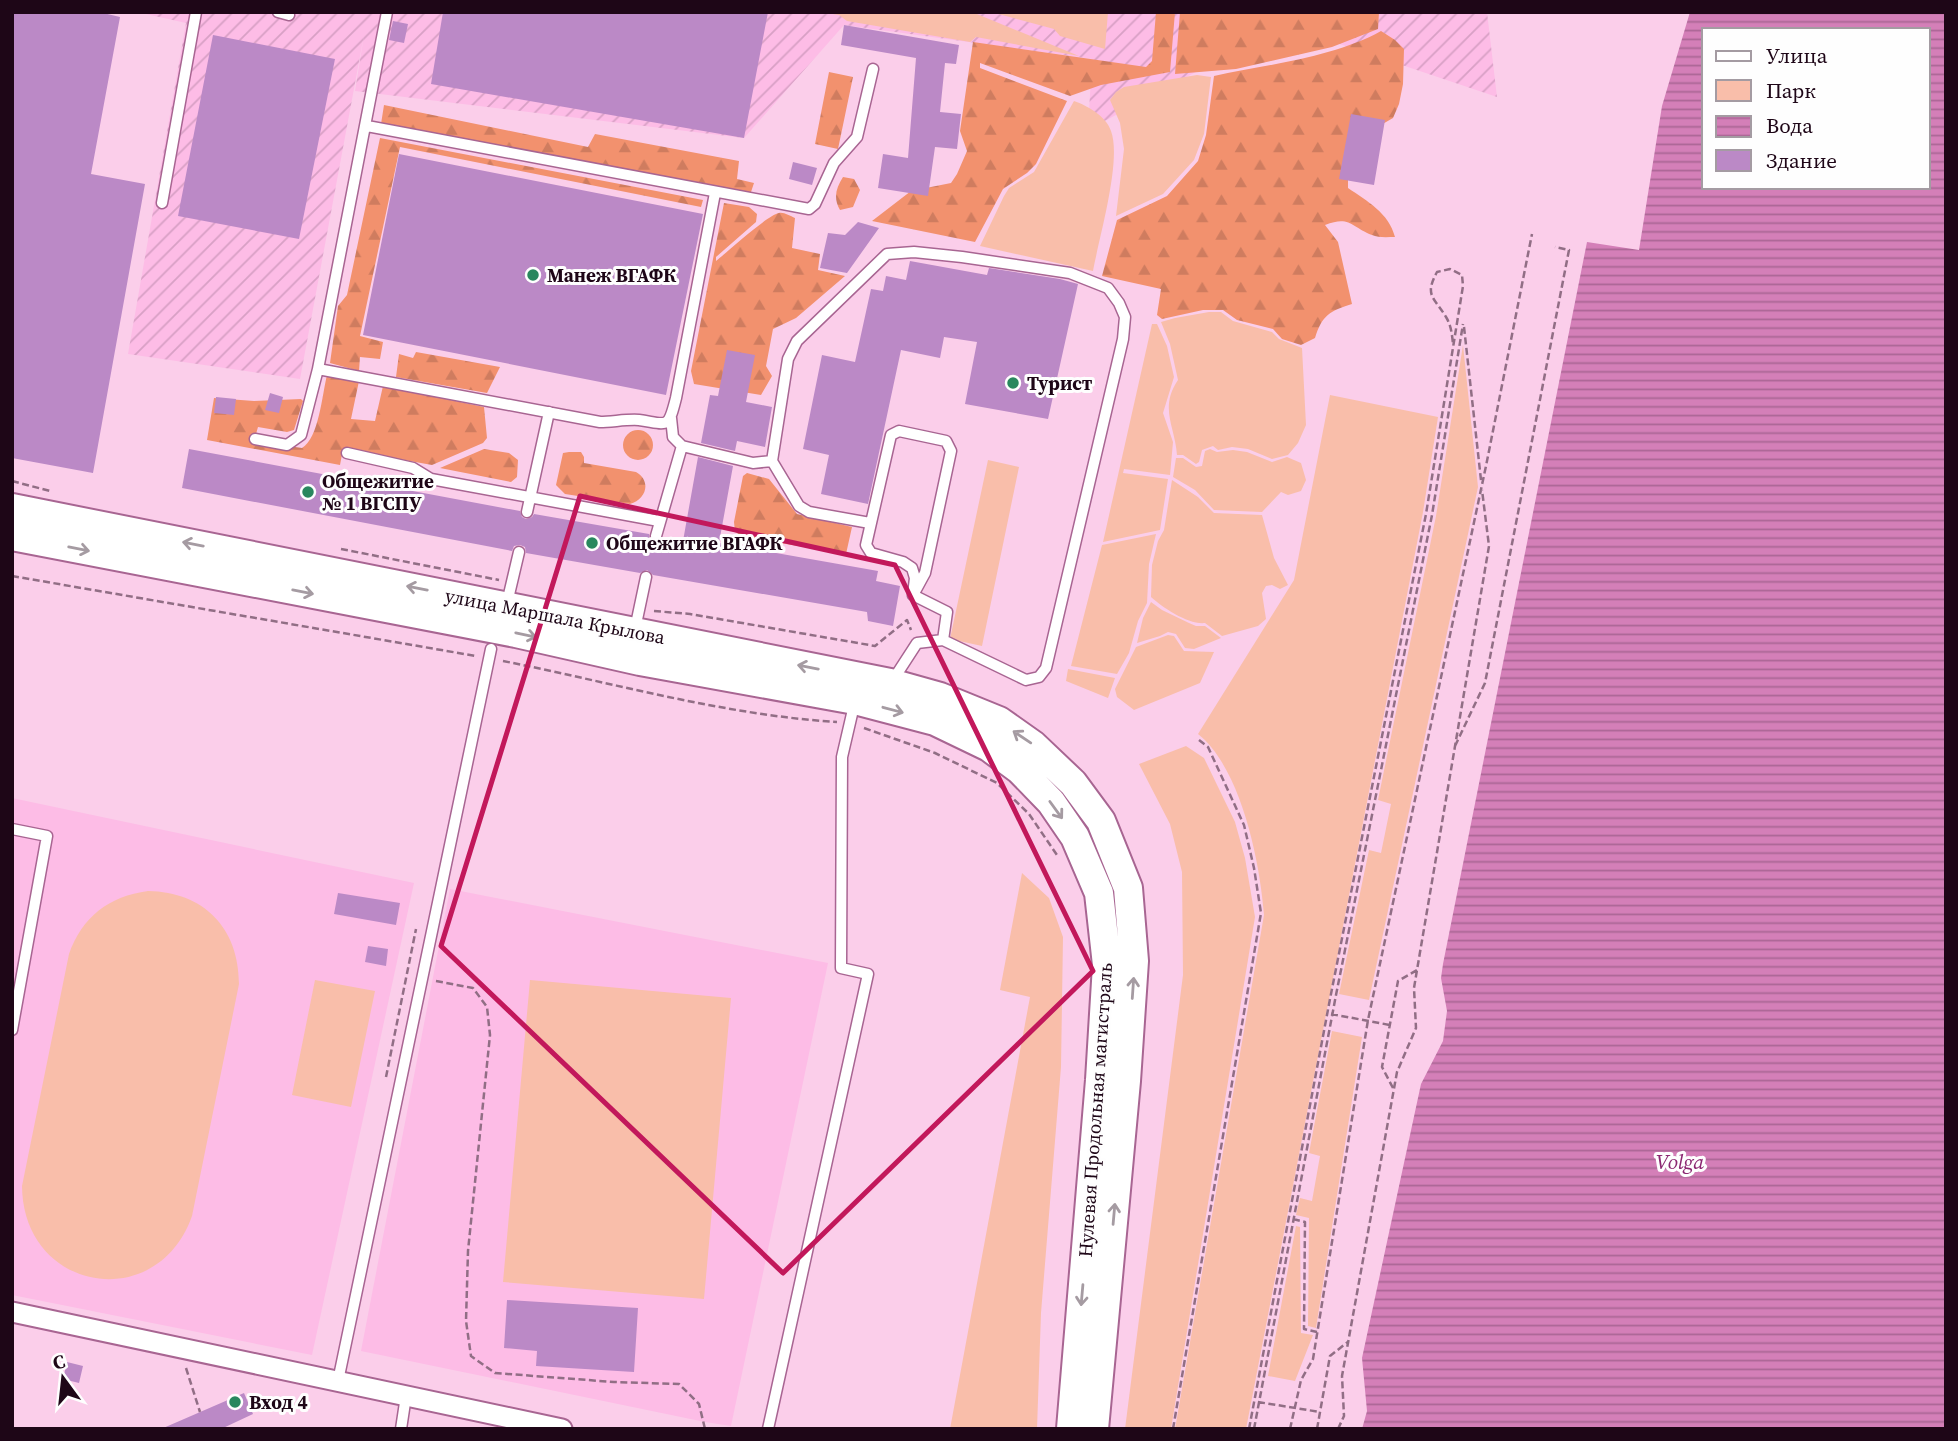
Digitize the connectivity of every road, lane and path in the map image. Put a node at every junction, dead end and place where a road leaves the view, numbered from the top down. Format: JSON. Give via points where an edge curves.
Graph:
{"nodes":[{"id":1,"x":196,"y":12,"type":"edge"},
{"id":2,"x":387,"y":12,"type":"edge"},
{"id":3,"x":873,"y":69,"type":"dead end"},
{"id":4,"x":367,"y":126,"type":"junction"},
{"id":5,"x":715,"y":193,"type":"junction"},
{"id":6,"x":162,"y":202,"type":"dead end"},
{"id":7,"x":1532,"y":234,"type":"dead end"},
{"id":8,"x":1555,"y":247,"type":"dead end"},
{"id":9,"x":1453,"y":344,"type":"junction"},
{"id":10,"x":318,"y":369,"type":"junction"},
{"id":11,"x":549,"y":412,"type":"junction"},
{"id":12,"x":671,"y":418,"type":"junction"},
{"id":13,"x":256,"y":439,"type":"dead end"},
{"id":14,"x":682,"y":446,"type":"junction"},
{"id":15,"x":347,"y":453,"type":"dead end"},
{"id":16,"x":772,"y":461,"type":"junction"},
{"id":17,"x":1482,"y":486,"type":"junction"},
{"id":18,"x":530,"y":498,"type":"junction"},
{"id":19,"x":12,"y":508,"type":"edge"},
{"id":20,"x":527,"y":512,"type":"dead end"},
{"id":21,"x":659,"y":521,"type":"junction"},
{"id":22,"x":870,"y":523,"type":"junction"},
{"id":23,"x":12,"y":536,"type":"edge"},
{"id":24,"x":656,"y":536,"type":"dead end"},
{"id":25,"x":519,"y":552,"type":"dead end"},
{"id":26,"x":12,"y":576,"type":"edge"},
{"id":27,"x":646,"y":577,"type":"dead end"},
{"id":28,"x":913,"y":595,"type":"junction"},
{"id":29,"x":507,"y":606,"type":"junction"},
{"id":30,"x":637,"y":621,"type":"junction"},
{"id":31,"x":943,"y":640,"type":"junction"},
{"id":32,"x":918,"y":643,"type":"junction"},
{"id":33,"x":490,"y":654,"type":"junction"},
{"id":34,"x":890,"y":684,"type":"junction"},
{"id":35,"x":852,"y":712,"type":"junction"},
{"id":36,"x":1199,"y":740,"type":"dead end"},
{"id":37,"x":989,"y":747,"type":"joint"},
{"id":38,"x":1454,"y":749,"type":"junction"},
{"id":39,"x":1073,"y":783,"type":"joint"},
{"id":40,"x":12,"y":829,"type":"edge"},
{"id":41,"x":1062,"y":864,"type":"dead end"},
{"id":42,"x":1417,"y":970,"type":"junction"},
{"id":43,"x":432,"y":980,"type":"dead end"},
{"id":44,"x":1327,"y":1014,"type":"junction"},
{"id":45,"x":1333,"y":1014,"type":"junction"},
{"id":46,"x":1368,"y":1020,"type":"junction"},
{"id":47,"x":1390,"y":1025,"type":"junction"},
{"id":48,"x":12,"y":1030,"type":"edge"},
{"id":49,"x":1394,"y":1090,"type":"junction"},
{"id":50,"x":1291,"y":1219,"type":"junction"},
{"id":51,"x":12,"y":1312,"type":"edge"},
{"id":52,"x":1317,"y":1332,"type":"junction"},
{"id":53,"x":1349,"y":1341,"type":"junction"},
{"id":54,"x":180,"y":1348,"type":"junction"},
{"id":55,"x":338,"y":1381,"type":"junction"},
{"id":56,"x":406,"y":1396,"type":"junction"},
{"id":57,"x":1255,"y":1401,"type":"junction"},
{"id":58,"x":1259,"y":1402,"type":"junction"},
{"id":59,"x":1294,"y":1407,"type":"junction"},
{"id":60,"x":200,"y":1412,"type":"dead end"},
{"id":61,"x":1320,"y":1412,"type":"junction"},
{"id":62,"x":401,"y":1429,"type":"edge"},
{"id":63,"x":562,"y":1429,"type":"edge"},
{"id":64,"x":705,"y":1429,"type":"edge"},
{"id":65,"x":768,"y":1429,"type":"edge"},
{"id":66,"x":1071,"y":1429,"type":"edge"},
{"id":67,"x":1094,"y":1429,"type":"edge"},
{"id":68,"x":1173,"y":1429,"type":"edge"},
{"id":69,"x":1249,"y":1429,"type":"edge"},
{"id":70,"x":1254,"y":1429,"type":"edge"},
{"id":71,"x":1290,"y":1429,"type":"edge"},
{"id":72,"x":1317,"y":1429,"type":"edge"},
{"id":73,"x":1338,"y":1429,"type":"edge"}],
"edges":[{"from":1,"to":6,"type":"lane"},
{"from":2,"to":4,"type":"lane"},
{"from":3,"to":5,"type":"lane","via":[[857,137],[834,163],[815,204],[803,209]]},
{"from":4,"to":5,"type":"lane"},
{"from":4,"to":10,"type":"lane"},
{"from":5,"to":12,"type":"lane"},
{"from":7,"to":17,"type":"path"},
{"from":8,"to":38,"type":"path","via":[[1569,250],[1485,683]]},
{"from":9,"to":9,"type":"path","via":[[1463,286],[1462,275],[1450,269],[1437,272],[1431,285],[1432,300],[1452,328]]},
{"from":9,"to":44,"type":"path","via":[[1426,514]]},
{"from":10,"to":11,"type":"lane"},
{"from":10,"to":13,"type":"lane","via":[[301,435],[287,445]]},
{"from":11,"to":12,"type":"lane","via":[[600,422],[638,420],[658,425]]},
{"from":11,"to":18,"type":"lane"},
{"from":12,"to":14,"type":"lane","via":[[673,436]]},
{"from":14,"to":16,"type":"lane","via":[[752,463]]},
{"from":14,"to":21,"type":"lane"},
{"from":15,"to":18,"type":"lane","via":[[413,468],[431,479]]},
{"from":16,"to":22,"type":"lane","via":[[799,506],[809,512]]},
{"from":16,"to":31,"type":"lane","via":[[788,359],[797,341],[887,254],[914,252],[1070,273],[1108,288],[1125,317],[1124,339],[1046,668],[1039,677],[1026,680]]},
{"from":17,"to":38,"type":"path","via":[[1489,546]]},
{"from":17,"to":45,"type":"path","via":[[1464,324],[1432,515]]},
{"from":17,"to":46,"type":"path"},
{"from":18,"to":20,"type":"lane"},
{"from":18,"to":21,"type":"lane"},
{"from":29,"to":19,"type":"main road","name":"улица Маршала Крылова","one_way":true},
{"from":21,"to":24,"type":"lane"},
{"from":22,"to":28,"type":"lane","via":[[866,545],[871,553],[912,568]]},
{"from":22,"to":28,"type":"lane","via":[[891,435],[899,431],[946,441],[951,451],[925,573]]},
{"from":23,"to":35,"type":"main road","name":"улица Маршала Крылова","one_way":true,"via":[[516,633]]},
{"from":25,"to":29,"type":"lane"},
{"from":26,"to":33,"type":"path"},
{"from":27,"to":30,"type":"lane"},
{"from":28,"to":31,"type":"lane","via":[[947,612]]},
{"from":29,"to":30,"type":"main road","name":"улица Маршала Крылова"},
{"from":30,"to":32,"type":"path","via":[[690,614],[875,646],[907,620]]},
{"from":34,"to":30,"type":"main road","name":"улица Маршала Крылова","one_way":true},
{"from":31,"to":32,"type":"lane"},
{"from":32,"to":34,"type":"lane"},
{"from":33,"to":35,"type":"path","via":[[698,704],[806,720]]},
{"from":33,"to":55,"type":"lane"},
{"from":39,"to":34,"type":"main road","name":"улица Маршала Крылова","one_way":true,"via":[[999,721],[940,697]]},
{"from":35,"to":37,"type":"main road","name":"улица Маршала Крылова","one_way":true,"via":[[936,722]]},
{"from":35,"to":41,"type":"path","via":[[997,782],[1029,814]]},
{"from":35,"to":65,"type":"lane","via":[[842,757],[841,968],[868,974]]},
{"from":36,"to":68,"type":"path","via":[[1208,747],[1244,825],[1261,913]]},
{"from":37,"to":66,"type":"main road","name":"Нулевая Продольная магистраль","one_way":true,"via":[[1051,802],[1075,837],[1099,893],[1102,917],[1107,978]]},
{"from":38,"to":42,"type":"path"},
{"from":67,"to":39,"type":"main road","name":"Нулевая Продольная магистраль","one_way":true,"via":[[1134,961],[1128,888],[1101,821]]},
{"from":40,"to":48,"type":"lane","via":[[47,836]]},
{"from":42,"to":47,"type":"path","via":[[1398,981]]},
{"from":42,"to":49,"type":"path","via":[[1416,1027]]},
{"from":43,"to":64,"type":"path","via":[[473,988],[486,1007],[490,1035],[468,1251],[466,1321],[471,1356],[495,1373],[679,1384],[699,1404]]},
{"from":44,"to":45,"type":"path"},
{"from":44,"to":50,"type":"path"},
{"from":45,"to":46,"type":"path"},
{"from":45,"to":50,"type":"path"},
{"from":46,"to":47,"type":"path"},
{"from":46,"to":52,"type":"path"},
{"from":47,"to":49,"type":"path","via":[[1382,1067]]},
{"from":49,"to":53,"type":"path"},
{"from":50,"to":52,"type":"path","via":[[1305,1222],[1304,1329]]},
{"from":50,"to":57,"type":"path"},
{"from":50,"to":58,"type":"path"},
{"from":51,"to":54,"type":"street"},
{"from":52,"to":59,"type":"path","via":[[1313,1359]]},
{"from":53,"to":61,"type":"path","via":[[1330,1356]]},
{"from":53,"to":73,"type":"path","via":[[1342,1376],[1344,1416]]},
{"from":54,"to":55,"type":"street"},
{"from":54,"to":60,"type":"path"},
{"from":55,"to":56,"type":"street"},
{"from":56,"to":62,"type":"lane"},
{"from":56,"to":63,"type":"street"},
{"from":57,"to":58,"type":"path"},
{"from":57,"to":69,"type":"path"},
{"from":58,"to":59,"type":"path"},
{"from":58,"to":70,"type":"path"},
{"from":59,"to":61,"type":"path"},
{"from":59,"to":71,"type":"path"},
{"from":61,"to":72,"type":"path"}]}
